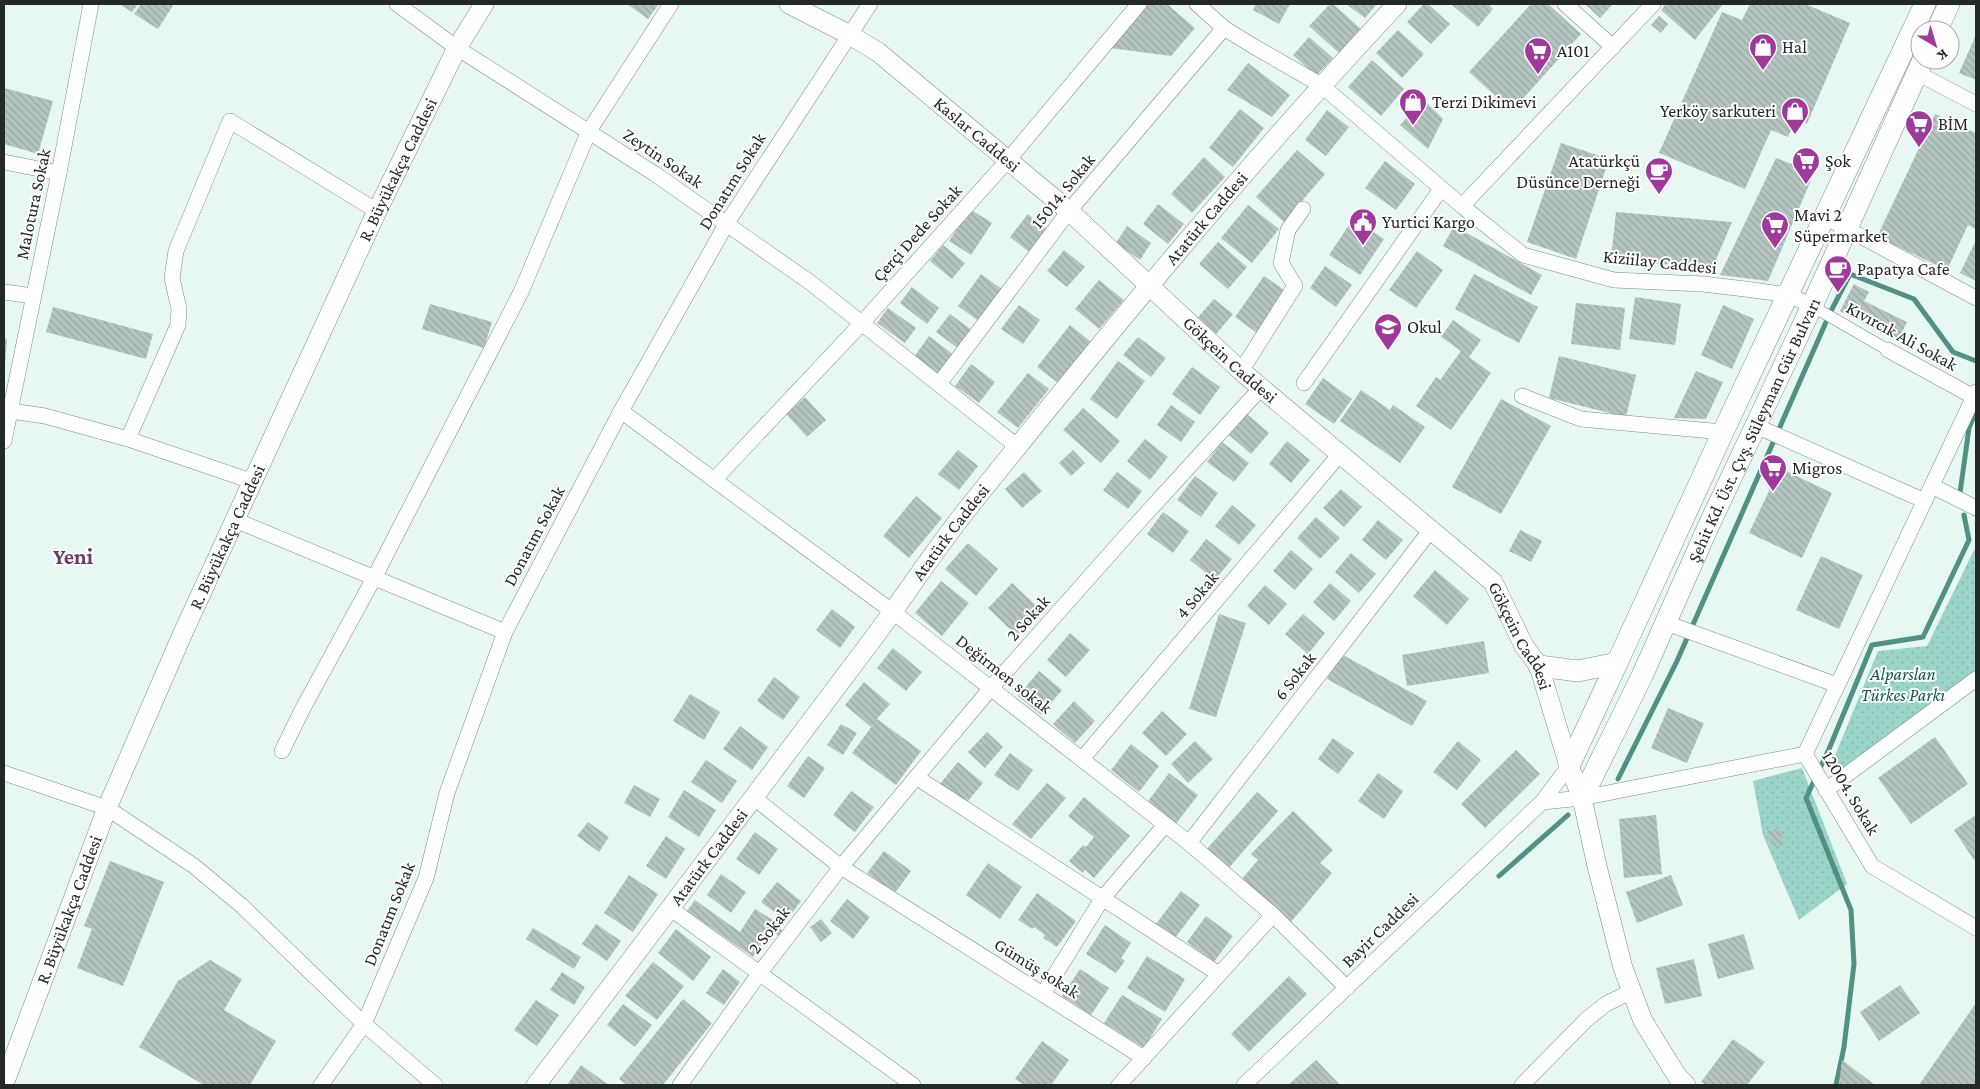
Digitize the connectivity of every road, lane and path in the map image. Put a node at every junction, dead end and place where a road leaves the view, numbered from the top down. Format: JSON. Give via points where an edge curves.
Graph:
{"nodes":[{"id":1,"x":91,"y":4,"type":"edge"},
{"id":2,"x":397,"y":4,"type":"edge"},
{"id":3,"x":484,"y":4,"type":"edge"},
{"id":4,"x":671,"y":4,"type":"edge"},
{"id":5,"x":789,"y":4,"type":"edge"},
{"id":6,"x":870,"y":4,"type":"edge"},
{"id":7,"x":1139,"y":4,"type":"edge"},
{"id":8,"x":1197,"y":4,"type":"edge"},
{"id":9,"x":1397,"y":4,"type":"edge"},
{"id":10,"x":1565,"y":4,"type":"edge"},
{"id":11,"x":1653,"y":4,"type":"edge"},
{"id":12,"x":1925,"y":4,"type":"edge"},
{"id":13,"x":1945,"y":5,"type":"edge"},
{"id":14,"x":1940,"y":20,"type":"edge"},
{"id":15,"x":1224,"y":28,"type":"junction"},
{"id":16,"x":848,"y":34,"type":"junction"},
{"id":17,"x":1613,"y":47,"type":"junction"},
{"id":18,"x":457,"y":48,"type":"junction"},
{"id":19,"x":1919,"y":70,"type":"edge"},
{"id":20,"x":1925,"y":70,"type":"edge"},
{"id":21,"x":1321,"y":85,"type":"junction"},
{"id":22,"x":1976,"y":104,"type":"edge"},
{"id":23,"x":589,"y":132,"type":"junction"},
{"id":24,"x":1008,"y":160,"type":"junction"},
{"id":25,"x":4,"y":162,"type":"edge"},
{"id":26,"x":59,"y":173,"type":"junction"},
{"id":27,"x":1441,"y":189,"type":"junction"},
{"id":28,"x":1462,"y":206,"type":"junction"},
{"id":29,"x":1303,"y":209,"type":"dead end"},
{"id":30,"x":376,"y":212,"type":"junction"},
{"id":31,"x":1069,"y":212,"type":"junction"},
{"id":32,"x":1825,"y":217,"type":"junction"},
{"id":33,"x":727,"y":224,"type":"junction"},
{"id":34,"x":1847,"y":229,"type":"junction"},
{"id":35,"x":1150,"y":286,"type":"junction"},
{"id":36,"x":4,"y":292,"type":"edge"},
{"id":37,"x":1789,"y":295,"type":"junction"},
{"id":38,"x":34,"y":296,"type":"junction"},
{"id":39,"x":1976,"y":298,"type":"edge"},
{"id":40,"x":1818,"y":310,"type":"junction"},
{"id":41,"x":862,"y":323,"type":"junction"},
{"id":42,"x":1888,"y":350,"type":"joint"},
{"id":43,"x":1241,"y":371,"type":"junction"},
{"id":44,"x":1304,"y":383,"type":"dead end"},
{"id":45,"x":939,"y":384,"type":"junction"},
{"id":46,"x":1261,"y":388,"type":"junction"},
{"id":47,"x":1975,"y":395,"type":"edge"},
{"id":48,"x":1522,"y":396,"type":"dead end"},
{"id":49,"x":7,"y":411,"type":"edge"},
{"id":50,"x":621,"y":411,"type":"junction"},
{"id":51,"x":1761,"y":429,"type":"junction"},
{"id":52,"x":1723,"y":432,"type":"junction"},
{"id":53,"x":128,"y":439,"type":"junction"},
{"id":54,"x":4,"y":441,"type":"edge"},
{"id":55,"x":1018,"y":448,"type":"junction"},
{"id":56,"x":1340,"y":454,"type":"junction"},
{"id":57,"x":714,"y":480,"type":"junction"},
{"id":58,"x":254,"y":482,"type":"junction"},
{"id":59,"x":1932,"y":486,"type":"junction"},
{"id":60,"x":1925,"y":501,"type":"junction"},
{"id":61,"x":1976,"y":508,"type":"edge"},
{"id":62,"x":235,"y":520,"type":"junction"},
{"id":63,"x":1430,"y":531,"type":"junction"},
{"id":64,"x":374,"y":578,"type":"junction"},
{"id":65,"x":893,"y":612,"type":"junction"},
{"id":66,"x":1673,"y":626,"type":"junction"},
{"id":67,"x":505,"y":632,"type":"junction"},
{"id":68,"x":1617,"y":663,"type":"junction"},
{"id":69,"x":1539,"y":666,"type":"junction"},
{"id":70,"x":1976,"y":679,"type":"edge"},
{"id":71,"x":1837,"y":685,"type":"junction"},
{"id":72,"x":991,"y":688,"type":"junction"},
{"id":73,"x":282,"y":751,"type":"dead end"},
{"id":74,"x":1805,"y":754,"type":"junction"},
{"id":75,"x":1082,"y":759,"type":"junction"},
{"id":76,"x":1570,"y":766,"type":"junction"},
{"id":77,"x":4,"y":772,"type":"edge"},
{"id":78,"x":916,"y":777,"type":"junction"},
{"id":79,"x":1825,"y":787,"type":"junction"},
{"id":80,"x":753,"y":797,"type":"junction"},
{"id":81,"x":1582,"y":798,"type":"junction"},
{"id":82,"x":1542,"y":802,"type":"junction"},
{"id":83,"x":107,"y":808,"type":"junction"},
{"id":84,"x":1165,"y":824,"type":"junction"},
{"id":85,"x":1188,"y":843,"type":"junction"},
{"id":86,"x":841,"y":867,"type":"junction"},
{"id":87,"x":1102,"y":898,"type":"junction"},
{"id":88,"x":671,"y":909,"type":"junction"},
{"id":89,"x":1273,"y":915,"type":"junction"},
{"id":90,"x":1976,"y":928,"type":"edge"},
{"id":91,"x":759,"y":974,"type":"junction"},
{"id":92,"x":1219,"y":974,"type":"junction"},
{"id":93,"x":1347,"y":988,"type":"junction"},
{"id":94,"x":1632,"y":991,"type":"junction"},
{"id":95,"x":1043,"y":994,"type":"junction"},
{"id":96,"x":364,"y":1024,"type":"junction"},
{"id":97,"x":1144,"y":1058,"type":"junction"},
{"id":98,"x":906,"y":1083,"type":"edge"},
{"id":99,"x":4,"y":1084,"type":"edge"},
{"id":100,"x":321,"y":1085,"type":"edge"},
{"id":101,"x":435,"y":1085,"type":"edge"},
{"id":102,"x":536,"y":1085,"type":"edge"},
{"id":103,"x":680,"y":1085,"type":"edge"},
{"id":104,"x":1119,"y":1085,"type":"edge"},
{"id":105,"x":1244,"y":1085,"type":"edge"},
{"id":106,"x":1522,"y":1085,"type":"edge"},
{"id":107,"x":1686,"y":1085,"type":"edge"}],
"edges":[{"from":1,"to":26,"type":"street","name":"Malotura Sokak"},
{"from":2,"to":18,"type":"street","name":"Zeytin Sokak"},
{"from":3,"to":18,"type":"street","name":"R. Büyükakça Caddesi"},
{"from":4,"to":23,"type":"street"},
{"from":5,"to":16,"type":"street","name":"Kaslar Caddesi"},
{"from":6,"to":16,"type":"street","name":"Donatım Sokak"},
{"from":7,"to":24,"type":"street","name":"Çerçi Dede Sokak"},
{"from":8,"to":15,"type":"street","name":"Kiziilay Caddesi"},
{"from":9,"to":21,"type":"street","name":"Atatürk Caddesi"},
{"from":10,"to":17,"type":"street"},
{"from":11,"to":17,"type":"street"},
{"from":12,"to":32,"type":"main road","name":"Şehit Kd. Üst. Çvş. Süleyman Gür Bulvarı"},
{"from":13,"to":14,"type":"main road"},
{"from":15,"to":21,"type":"street","name":"Kiziilay Caddesi"},
{"from":15,"to":31,"type":"street","name":"15014. Sokak"},
{"from":16,"to":24,"type":"street","name":"Kaslar Caddesi","via":[[878,52]]},
{"from":16,"to":33,"type":"street","name":"Donatım Sokak"},
{"from":17,"to":28,"type":"street"},
{"from":18,"to":23,"type":"street","name":"Zeytin Sokak"},
{"from":18,"to":30,"type":"street","name":"R. Büyükakça Caddesi"},
{"from":19,"to":34,"type":"main road","name":"Şehit Kd. Üst. Çvş. Süleyman Gür Bulvarı"},
{"from":20,"to":22,"type":"street"},
{"from":21,"to":27,"type":"street","name":"Kiziilay Caddesi"},
{"from":21,"to":35,"type":"street","name":"Atatürk Caddesi"},
{"from":23,"to":33,"type":"street","name":"Zeytin Sokak"},
{"from":23,"to":64,"type":"street","via":[[520,292]]},
{"from":24,"to":31,"type":"street","name":"Kaslar Caddesi"},
{"from":24,"to":41,"type":"street","name":"Çerçi Dede Sokak"},
{"from":25,"to":26,"type":"street"},
{"from":26,"to":38,"type":"street","name":"Malotura Sokak"},
{"from":27,"to":28,"type":"street","name":"Kiziilay Caddesi"},
{"from":27,"to":44,"type":"street"},
{"from":28,"to":37,"type":"street","name":"Kiziilay Caddesi","via":[[1523,255],[1614,280],[1704,284]]},
{"from":29,"to":43,"type":"street","via":[[1288,230],[1281,263],[1295,286]]},
{"from":30,"to":53,"type":"street","via":[[230,121],[176,251],[172,278],[179,309],[176,332]]},
{"from":30,"to":58,"type":"street","name":"R. Büyükakça Caddesi"},
{"from":31,"to":35,"type":"street","name":"Kaslar Caddesi"},
{"from":31,"to":45,"type":"street","name":"15014. Sokak"},
{"from":32,"to":34,"type":"street"},
{"from":32,"to":37,"type":"main road","name":"Şehit Kd. Üst. Çvş. Süleyman Gür Bulvarı"},
{"from":33,"to":41,"type":"street","name":"Zeytin Sokak"},
{"from":33,"to":50,"type":"street","name":"Donatım Sokak"},
{"from":34,"to":39,"type":"street"},
{"from":34,"to":40,"type":"main road","name":"Şehit Kd. Üst. Çvş. Süleyman Gür Bulvarı"},
{"from":35,"to":43,"type":"street","name":"Gökçein Caddesi"},
{"from":35,"to":55,"type":"street","name":"Atatürk Caddesi"},
{"from":36,"to":38,"type":"street"},
{"from":37,"to":40,"type":"street","name":"Kiziilay Caddesi"},
{"from":37,"to":52,"type":"main road","name":"Şehit Kd. Üst. Çvş. Süleyman Gür Bulvarı"},
{"from":38,"to":49,"type":"street","name":"Malotura Sokak"},
{"from":40,"to":42,"type":"street","name":"Kıvırcık Ali Sokak"},
{"from":40,"to":51,"type":"main road","name":"Şehit Kd. Üst. Çvş. Süleyman Gür Bulvarı"},
{"from":41,"to":45,"type":"street","name":"Zeytin Sokak"},
{"from":41,"to":57,"type":"street","name":"Çerçi Dede Sokak"},
{"from":42,"to":47,"type":"street","name":"Kıvırcık Ali Sokak"},
{"from":43,"to":46,"type":"street","name":"Gökçein Caddesi"},
{"from":45,"to":55,"type":"street","name":"Zeytin Sokak"},
{"from":46,"to":56,"type":"street","name":"Gökçein Caddesi"},
{"from":46,"to":72,"type":"street","name":"2 Sokak"},
{"from":47,"to":59,"type":"street"},
{"from":48,"to":52,"type":"street","via":[[1581,419]]},
{"from":49,"to":53,"type":"street","via":[[45,416]]},
{"from":49,"to":54,"type":"street","name":"Malotura Sokak"},
{"from":50,"to":57,"type":"street","name":"Değirmen sokak"},
{"from":50,"to":67,"type":"street","name":"Donatım Sokak"},
{"from":51,"to":60,"type":"street"},
{"from":51,"to":66,"type":"main road","name":"Şehit Kd. Üst. Çvş. Süleyman Gür Bulvarı","via":[[1708,527]]},
{"from":52,"to":68,"type":"main road","name":"Şehit Kd. Üst. Çvş. Süleyman Gür Bulvarı"},
{"from":53,"to":58,"type":"street"},
{"from":55,"to":65,"type":"street","name":"Atatürk Caddesi","via":[[967,509]]},
{"from":56,"to":63,"type":"street","name":"Gökçein Caddesi"},
{"from":56,"to":75,"type":"street","name":"4 Sokak"},
{"from":57,"to":65,"type":"street","name":"Değirmen sokak"},
{"from":58,"to":62,"type":"street","name":"R. Büyükakça Caddesi"},
{"from":59,"to":60,"type":"street"},
{"from":59,"to":61,"type":"street"},
{"from":60,"to":71,"type":"street"},
{"from":62,"to":64,"type":"street"},
{"from":62,"to":83,"type":"street","name":"R. Büyükakça Caddesi"},
{"from":63,"to":69,"type":"street","name":"Gökçein Caddesi","via":[[1493,582],[1524,646]]},
{"from":63,"to":85,"type":"street","name":"6 Sokak"},
{"from":64,"to":67,"type":"street"},
{"from":64,"to":73,"type":"street"},
{"from":65,"to":72,"type":"street","name":"Değirmen sokak"},
{"from":65,"to":80,"type":"street","name":"Atatürk Caddesi"},
{"from":66,"to":71,"type":"street"},
{"from":66,"to":81,"type":"main road","name":"Şehit Kd. Üst. Çvş. Süleyman Gür Bulvarı","via":[[1642,676]]},
{"from":67,"to":96,"type":"street","name":"Donatım Sokak","via":[[447,793],[426,878]]},
{"from":68,"to":69,"type":"main road","via":[[1578,671]]},
{"from":68,"to":76,"type":"main road","name":"Şehit Kd. Üst. Çvş. Süleyman Gür Bulvarı"},
{"from":69,"to":76,"type":"street","name":"Gökçein Caddesi"},
{"from":70,"to":79,"type":"street"},
{"from":71,"to":74,"type":"street"},
{"from":72,"to":75,"type":"street","name":"Değirmen sokak"},
{"from":72,"to":78,"type":"street","name":"2 Sokak"},
{"from":74,"to":79,"type":"street","name":"12004. Sokak"},
{"from":74,"to":81,"type":"street","name":"12004. Sokak"},
{"from":75,"to":84,"type":"street","name":"Değirmen sokak"},
{"from":76,"to":81,"type":"street","name":"Gökçein Caddesi"},
{"from":76,"to":82,"type":"street","name":"Bayir Caddesi"},
{"from":77,"to":83,"type":"street"},
{"from":78,"to":86,"type":"street","name":"2 Sokak"},
{"from":78,"to":87,"type":"street"},
{"from":79,"to":90,"type":"street","name":"12004. Sokak","via":[[1872,866]]},
{"from":80,"to":86,"type":"street","name":"Gümüş sokak"},
{"from":80,"to":88,"type":"street","name":"Atatürk Caddesi"},
{"from":81,"to":82,"type":"street","name":"12004. Sokak"},
{"from":81,"to":94,"type":"street","name":"Gökçein Caddesi","via":[[1623,968]]},
{"from":82,"to":93,"type":"street","name":"Bayir Caddesi"},
{"from":83,"to":96,"type":"street","via":[[194,866],[242,906]]},
{"from":83,"to":99,"type":"street","name":"R. Büyükakça Caddesi"},
{"from":84,"to":85,"type":"street","name":"Değirmen sokak"},
{"from":84,"to":87,"type":"street"},
{"from":85,"to":89,"type":"street","name":"Değirmen sokak"},
{"from":86,"to":91,"type":"street","name":"2 Sokak"},
{"from":86,"to":95,"type":"street","name":"Gümüş sokak"},
{"from":87,"to":92,"type":"street"},
{"from":87,"to":95,"type":"street"},
{"from":88,"to":91,"type":"street"},
{"from":88,"to":102,"type":"street","name":"Atatürk Caddesi"},
{"from":89,"to":92,"type":"street"},
{"from":89,"to":93,"type":"street","name":"Değirmen sokak"},
{"from":91,"to":98,"type":"street"},
{"from":91,"to":103,"type":"street","name":"2 Sokak"},
{"from":92,"to":97,"type":"street"},
{"from":93,"to":105,"type":"street","name":"Bayir Caddesi"},
{"from":94,"to":106,"type":"street","via":[[1606,1004],[1586,1020]]},
{"from":94,"to":107,"type":"street","name":"Gökçein Caddesi","via":[[1643,1021]]},
{"from":95,"to":97,"type":"street","name":"Gümüş sokak"},
{"from":96,"to":100,"type":"street","name":"Donatım Sokak"},
{"from":96,"to":101,"type":"street"},
{"from":97,"to":104,"type":"street"}]}
